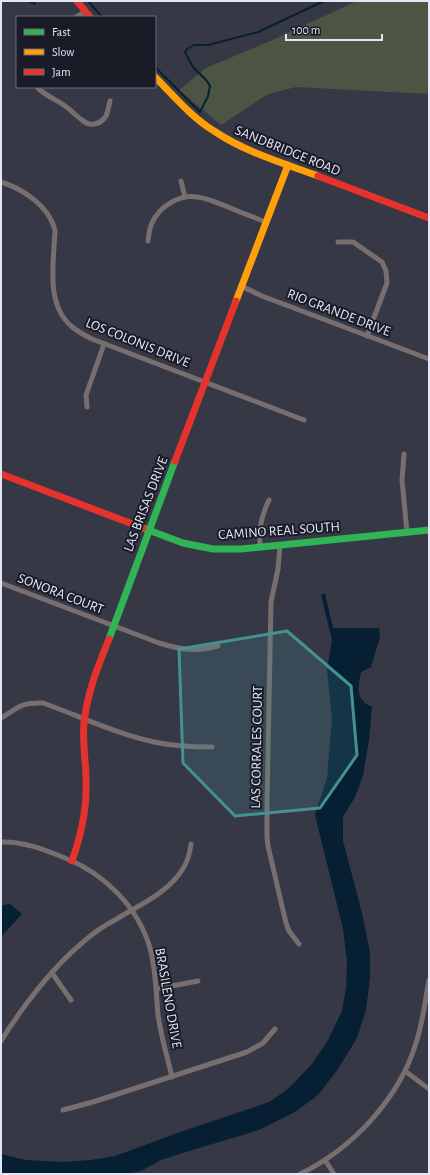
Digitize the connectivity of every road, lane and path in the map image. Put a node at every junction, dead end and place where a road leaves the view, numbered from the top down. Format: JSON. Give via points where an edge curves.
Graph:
{"nodes":[{"id":1,"x":76,"y":1,"type":"edge"},
{"id":2,"x":87,"y":14,"type":"edge"},
{"id":3,"x":156,"y":79,"type":"edge"},
{"id":4,"x":38,"y":88,"type":"edge"},
{"id":5,"x":110,"y":101,"type":"dead end"},
{"id":6,"x":288,"y":165,"type":"junction"},
{"id":7,"x":181,"y":181,"type":"dead end"},
{"id":8,"x":1,"y":182,"type":"edge"},
{"id":9,"x":185,"y":197,"type":"junction"},
{"id":10,"x":429,"y":218,"type":"edge"},
{"id":11,"x":266,"y":222,"type":"junction"},
{"id":12,"x":148,"y":241,"type":"dead end"},
{"id":13,"x":338,"y":242,"type":"dead end"},
{"id":14,"x":241,"y":286,"type":"junction"},
{"id":15,"x":367,"y":336,"type":"junction"},
{"id":16,"x":104,"y":344,"type":"junction"},
{"id":17,"x":429,"y":359,"type":"edge"},
{"id":18,"x":205,"y":382,"type":"junction"},
{"id":19,"x":87,"y":407,"type":"dead end"},
{"id":20,"x":304,"y":420,"type":"dead end"},
{"id":21,"x":404,"y":454,"type":"dead end"},
{"id":22,"x":1,"y":474,"type":"edge"},
{"id":23,"x":269,"y":500,"type":"dead end"},
{"id":24,"x":149,"y":530,"type":"junction"},
{"id":25,"x":429,"y":530,"type":"edge"},
{"id":26,"x":407,"y":532,"type":"junction"},
{"id":27,"x":280,"y":545,"type":"junction"},
{"id":28,"x":260,"y":547,"type":"junction"},
{"id":29,"x":1,"y":583,"type":"edge"},
{"id":30,"x":113,"y":626,"type":"junction"},
{"id":31,"x":218,"y":646,"type":"dead end"},
{"id":32,"x":1,"y":718,"type":"edge"},
{"id":33,"x":85,"y":718,"type":"junction"},
{"id":34,"x":212,"y":747,"type":"dead end"},
{"id":35,"x":1,"y":842,"type":"edge"},
{"id":36,"x":191,"y":844,"type":"dead end"},
{"id":37,"x":72,"y":861,"type":"junction"},
{"id":38,"x":132,"y":910,"type":"junction"},
{"id":39,"x":299,"y":944,"type":"dead end"},
{"id":40,"x":52,"y":973,"type":"junction"},
{"id":41,"x":429,"y":980,"type":"edge"},
{"id":42,"x":198,"y":981,"type":"dead end"},
{"id":43,"x":156,"y":989,"type":"junction"},
{"id":44,"x":71,"y":1000,"type":"dead end"},
{"id":45,"x":276,"y":1029,"type":"dead end"},
{"id":46,"x":1,"y":1041,"type":"edge"},
{"id":47,"x":405,"y":1071,"type":"junction"},
{"id":48,"x":172,"y":1077,"type":"junction"},
{"id":49,"x":429,"y":1089,"type":"edge"},
{"id":50,"x":63,"y":1110,"type":"dead end"},
{"id":51,"x":325,"y":1160,"type":"junction"},
{"id":52,"x":300,"y":1174,"type":"edge"},
{"id":53,"x":334,"y":1174,"type":"edge"}],
"edges":[{"from":1,"to":2,"type":"street"},
{"from":3,"to":6,"type":"street","name":"SANDBRIDGE ROAD","via":[[191,114],[214,132]]},
{"from":4,"to":5,"type":"street","via":[[88,124],[101,122],[106,116]]},
{"from":6,"to":10,"type":"street","name":"SANDBRIDGE ROAD"},
{"from":6,"to":11,"type":"street","name":"LAS BRISAS DRIVE"},
{"from":7,"to":9,"type":"street"},
{"from":8,"to":16,"type":"street","name":"LOS COLONIS DRIVE","via":[[28,195],[49,218],[55,230],[52,284],[56,303],[70,325],[80,333]]},
{"from":9,"to":11,"type":"street","via":[[212,201]]},
{"from":9,"to":12,"type":"street","via":[[169,204],[156,216],[149,229]]},
{"from":11,"to":14,"type":"street","name":"LAS BRISAS DRIVE"},
{"from":13,"to":15,"type":"street","via":[[353,242],[382,262],[386,271],[387,283]]},
{"from":14,"to":15,"type":"street","name":"RIO GRANDE DRIVE"},
{"from":14,"to":18,"type":"street","name":"LAS BRISAS DRIVE"},
{"from":15,"to":17,"type":"street","name":"RIO GRANDE DRIVE"},
{"from":16,"to":18,"type":"street","name":"LOS COLONIS DRIVE"},
{"from":16,"to":19,"type":"street","via":[[86,395]]},
{"from":18,"to":20,"type":"street","name":"LOS COLONIS DRIVE"},
{"from":18,"to":24,"type":"street","name":"LAS BRISAS DRIVE"},
{"from":21,"to":26,"type":"street","via":[[402,480]]},
{"from":22,"to":24,"type":"street","name":"CAMINO REAL SOUTH"},
{"from":23,"to":28,"type":"street","via":[[261,522]]},
{"from":24,"to":28,"type":"street","name":"CAMINO REAL SOUTH","via":[[183,543],[213,549]]},
{"from":24,"to":30,"type":"street","name":"LAS BRISAS DRIVE"},
{"from":25,"to":26,"type":"street","name":"CAMINO REAL SOUTH"},
{"from":26,"to":27,"type":"street","name":"CAMINO REAL SOUTH"},
{"from":27,"to":28,"type":"street","name":"CAMINO REAL SOUTH"},
{"from":27,"to":39,"type":"street","name":"LAS CORRALES COURT","via":[[271,602],[267,837],[286,923]]},
{"from":29,"to":30,"type":"street","name":"SONORA COURT"},
{"from":30,"to":31,"type":"street","name":"SONORA COURT","via":[[180,649],[196,650]]},
{"from":30,"to":33,"type":"street","name":"LAS BRISAS DRIVE","via":[[90,689]]},
{"from":32,"to":33,"type":"street","via":[[18,707],[34,702]]},
{"from":33,"to":34,"type":"street","via":[[153,742]]},
{"from":33,"to":37,"type":"street","name":"LAS BRISAS DRIVE","via":[[86,798],[82,828]]},
{"from":35,"to":37,"type":"street","name":"BRASILENO DRIVE","via":[[21,844]]},
{"from":36,"to":38,"type":"street","via":[[180,873],[160,892]]},
{"from":37,"to":38,"type":"street","name":"BRASILENO DRIVE","via":[[90,870],[105,882]]},
{"from":38,"to":40,"type":"street","via":[[82,942]]},
{"from":38,"to":43,"type":"street","name":"BRASILENO DRIVE","via":[[150,948]]},
{"from":40,"to":44,"type":"street"},
{"from":40,"to":46,"type":"street"},
{"from":41,"to":47,"type":"street","via":[[421,1027]]},
{"from":42,"to":43,"type":"street"},
{"from":43,"to":48,"type":"street","name":"BRASILENO DRIVE","via":[[158,1016]]},
{"from":45,"to":48,"type":"street","via":[[263,1043],[247,1052]]},
{"from":47,"to":49,"type":"street"},
{"from":47,"to":51,"type":"street","via":[[386,1101],[360,1132]]},
{"from":48,"to":50,"type":"street"},
{"from":51,"to":52,"type":"street"},
{"from":51,"to":53,"type":"street"}]}
